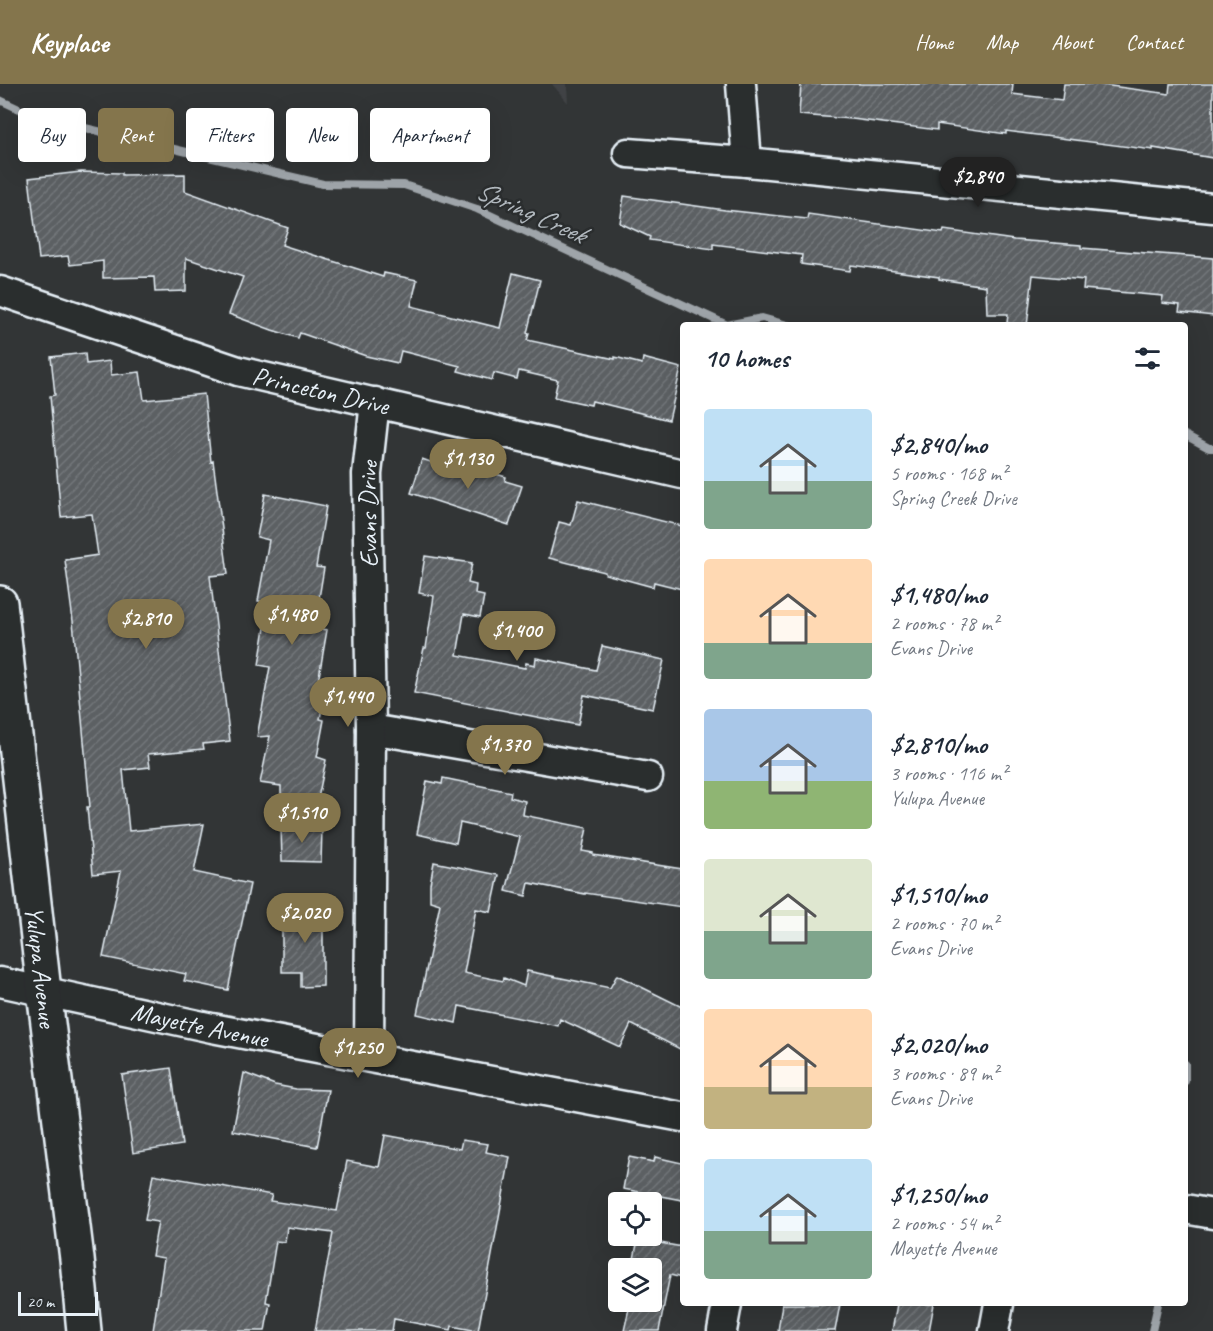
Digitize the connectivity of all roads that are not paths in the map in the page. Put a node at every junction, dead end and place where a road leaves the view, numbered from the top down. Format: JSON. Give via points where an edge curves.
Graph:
{"nodes":[{"id":1,"x":741,"y":84,"type":"edge"},
{"id":2,"x":628,"y":153,"type":"dead end"},
{"id":3,"x":747,"y":162,"type":"junction"},
{"id":4,"x":1213,"y":208,"type":"edge"},
{"id":5,"x":0,"y":291,"type":"edge"},
{"id":6,"x":375,"y":402,"type":"junction"},
{"id":7,"x":680,"y":474,"type":"edge"},
{"id":8,"x":0,"y":603,"type":"edge"},
{"id":9,"x":371,"y":729,"type":"junction"},
{"id":10,"x":648,"y":777,"type":"dead end"},
{"id":11,"x":0,"y":982,"type":"edge"},
{"id":12,"x":44,"y":992,"type":"junction"},
{"id":13,"x":369,"y":1057,"type":"junction"},
{"id":14,"x":680,"y":1117,"type":"edge"},
{"id":15,"x":1188,"y":1210,"type":"edge"},
{"id":16,"x":1213,"y":1214,"type":"edge"},
{"id":17,"x":727,"y":1306,"type":"edge"},
{"id":18,"x":999,"y":1306,"type":"edge"},
{"id":19,"x":84,"y":1331,"type":"edge"},
{"id":20,"x":722,"y":1331,"type":"edge"},
{"id":21,"x":994,"y":1331,"type":"edge"}],
"edges":[{"from":1,"to":3,"type":"street"},
{"from":2,"to":3,"type":"street"},
{"from":3,"to":4,"type":"street"},
{"from":5,"to":6,"type":"street","name":"Princeton Drive","via":[[238,371]]},
{"from":6,"to":7,"type":"street","name":"Princeton Drive"},
{"from":6,"to":9,"type":"street","name":"Evans Drive","via":[[367,474]]},
{"from":8,"to":12,"type":"street","name":"Yulupa Avenue"},
{"from":9,"to":10,"type":"street"},
{"from":9,"to":13,"type":"street","name":"Evans Drive"},
{"from":11,"to":12,"type":"street","name":"Mayette Avenue"},
{"from":12,"to":13,"type":"street","name":"Mayette Avenue"},
{"from":12,"to":19,"type":"street","name":"Yulupa Avenue"},
{"from":13,"to":14,"type":"street","name":"Mayette Avenue"},
{"from":15,"to":16,"type":"street"},
{"from":17,"to":20,"type":"street"},
{"from":18,"to":21,"type":"street"}]}
